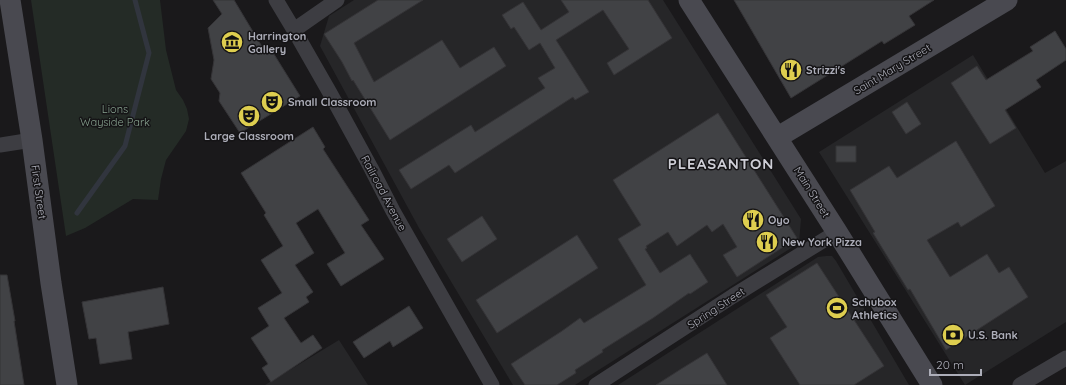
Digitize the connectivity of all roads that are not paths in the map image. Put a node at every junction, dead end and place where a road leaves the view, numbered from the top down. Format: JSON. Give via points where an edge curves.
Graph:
{"nodes":[{"id":1,"x":10,"y":0,"type":"edge"},
{"id":2,"x":276,"y":0,"type":"edge"},
{"id":3,"x":337,"y":0,"type":"edge"},
{"id":4,"x":689,"y":0,"type":"edge"},
{"id":5,"x":1007,"y":0,"type":"edge"},
{"id":6,"x":294,"y":30,"type":"junction"},
{"id":7,"x":778,"y":138,"type":"junction"},
{"id":8,"x":32,"y":140,"type":"junction"},
{"id":9,"x":0,"y":145,"type":"edge"},
{"id":10,"x":838,"y":232,"type":"junction"},
{"id":11,"x":1066,"y":358,"type":"edge"},
{"id":12,"x":67,"y":385,"type":"edge"},
{"id":13,"x":492,"y":385,"type":"edge"},
{"id":14,"x":596,"y":385,"type":"edge"},
{"id":15,"x":932,"y":385,"type":"edge"},
{"id":16,"x":1020,"y":385,"type":"edge"}],
"edges":[{"from":1,"to":8,"type":"street","name":"First Street"},
{"from":2,"to":6,"type":"street","name":"Railroad Avenue"},
{"from":3,"to":6,"type":"street"},
{"from":4,"to":7,"type":"street","name":"Main Street"},
{"from":5,"to":7,"type":"street","name":"Saint Mary Street"},
{"from":6,"to":13,"type":"street","name":"Railroad Avenue"},
{"from":7,"to":10,"type":"street","name":"Main Street"},
{"from":8,"to":9,"type":"street"},
{"from":8,"to":12,"type":"street","name":"First Street"},
{"from":10,"to":14,"type":"street","name":"Spring Street","via":[[733,296]]},
{"from":10,"to":15,"type":"street","name":"Main Street"},
{"from":11,"to":16,"type":"street"}]}
